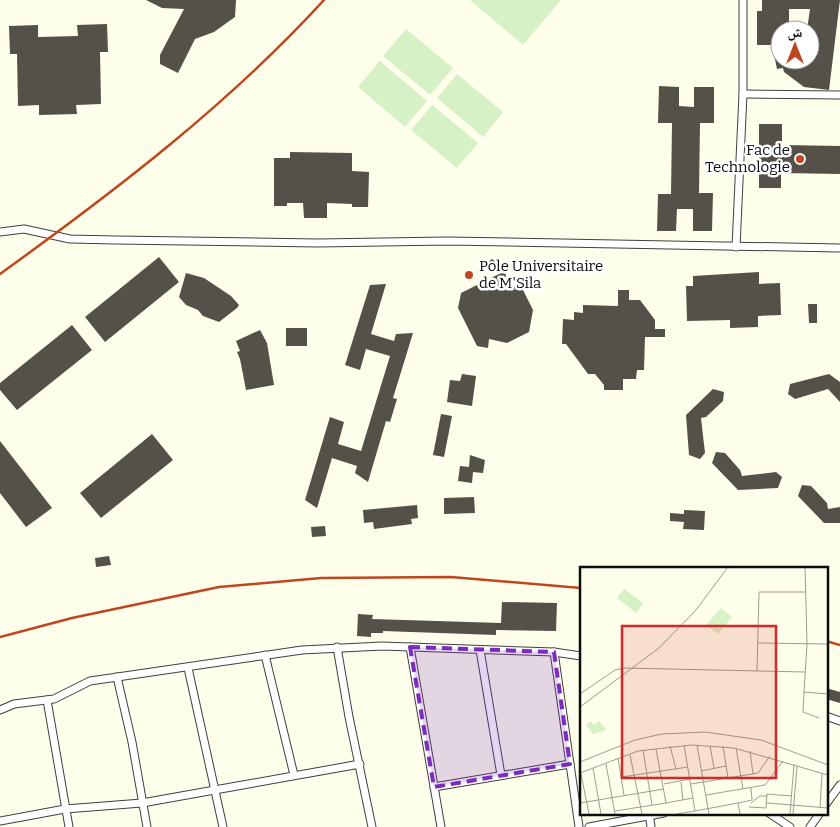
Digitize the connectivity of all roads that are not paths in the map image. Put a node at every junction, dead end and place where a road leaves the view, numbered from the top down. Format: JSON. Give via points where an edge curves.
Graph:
{"nodes":[{"id":1,"x":743,"y":0,"type":"edge"},
{"id":2,"x":743,"y":94,"type":"junction"},
{"id":3,"x":840,"y":95,"type":"edge"},
{"id":4,"x":0,"y":232,"type":"edge"},
{"id":5,"x":736,"y":247,"type":"junction"},
{"id":6,"x":840,"y":248,"type":"edge"},
{"id":7,"x":338,"y":647,"type":"junction"},
{"id":8,"x":410,"y":647,"type":"junction"},
{"id":9,"x":480,"y":650,"type":"junction"},
{"id":10,"x":554,"y":652,"type":"junction"},
{"id":11,"x":264,"y":655,"type":"junction"},
{"id":12,"x":580,"y":656,"type":"edge"},
{"id":13,"x":188,"y":668,"type":"junction"},
{"id":14,"x":117,"y":677,"type":"junction"},
{"id":15,"x":47,"y":700,"type":"junction"},
{"id":16,"x":0,"y":710,"type":"edge"},
{"id":17,"x":828,"y":717,"type":"edge"},
{"id":18,"x":840,"y":721,"type":"edge"},
{"id":19,"x":360,"y":764,"type":"junction"},
{"id":20,"x":570,"y":764,"type":"junction"},
{"id":21,"x":294,"y":775,"type":"junction"},
{"id":22,"x":501,"y":775,"type":"junction"},
{"id":23,"x":840,"y":785,"type":"edge"},
{"id":24,"x":434,"y":787,"type":"junction"},
{"id":25,"x":216,"y":789,"type":"junction"},
{"id":26,"x":828,"y":801,"type":"edge"},
{"id":27,"x":142,"y":803,"type":"junction"},
{"id":28,"x":65,"y":808,"type":"junction"},
{"id":29,"x":770,"y":814,"type":"edge"},
{"id":30,"x":819,"y":814,"type":"edge"},
{"id":31,"x":649,"y":815,"type":"edge"},
{"id":32,"x":0,"y":821,"type":"edge"},
{"id":33,"x":1,"y":827,"type":"edge"},
{"id":34,"x":69,"y":827,"type":"edge"},
{"id":35,"x":147,"y":827,"type":"edge"},
{"id":36,"x":223,"y":827,"type":"edge"},
{"id":37,"x":372,"y":827,"type":"edge"},
{"id":38,"x":441,"y":827,"type":"edge"},
{"id":39,"x":579,"y":827,"type":"edge"},
{"id":40,"x":589,"y":827,"type":"edge"},
{"id":41,"x":651,"y":827,"type":"edge"},
{"id":42,"x":790,"y":827,"type":"edge"},
{"id":43,"x":810,"y":827,"type":"edge"}],
"edges":[{"from":1,"to":2,"type":"street"},
{"from":2,"to":3,"type":"street"},
{"from":2,"to":5,"type":"street"},
{"from":4,"to":5,"type":"street","via":[[24,229],[70,239],[116,240],[447,241]]},
{"from":5,"to":6,"type":"street"},
{"from":7,"to":8,"type":"street"},
{"from":7,"to":11,"type":"street"},
{"from":7,"to":19,"type":"street"},
{"from":8,"to":9,"type":"street"},
{"from":8,"to":24,"type":"street"},
{"from":9,"to":10,"type":"street"},
{"from":9,"to":22,"type":"street"},
{"from":10,"to":12,"type":"street"},
{"from":10,"to":20,"type":"street"},
{"from":11,"to":13,"type":"street"},
{"from":11,"to":21,"type":"street"},
{"from":13,"to":14,"type":"street"},
{"from":13,"to":25,"type":"street"},
{"from":14,"to":15,"type":"street","via":[[82,683],[62,696]]},
{"from":14,"to":27,"type":"street"},
{"from":15,"to":16,"type":"street","via":[[14,704]]},
{"from":15,"to":28,"type":"street"},
{"from":17,"to":18,"type":"street"},
{"from":19,"to":21,"type":"street"},
{"from":19,"to":37,"type":"street"},
{"from":20,"to":22,"type":"street"},
{"from":20,"to":39,"type":"street"},
{"from":21,"to":25,"type":"street"},
{"from":22,"to":24,"type":"street"},
{"from":23,"to":26,"type":"street"},
{"from":24,"to":38,"type":"street"},
{"from":25,"to":27,"type":"street"},
{"from":25,"to":36,"type":"street"},
{"from":27,"to":28,"type":"street"},
{"from":27,"to":35,"type":"street"},
{"from":28,"to":32,"type":"street"},
{"from":28,"to":34,"type":"street"},
{"from":29,"to":42,"type":"street"},
{"from":30,"to":43,"type":"street"},
{"from":31,"to":40,"type":"street"},
{"from":31,"to":41,"type":"street"},
{"from":32,"to":33,"type":"street"}]}
